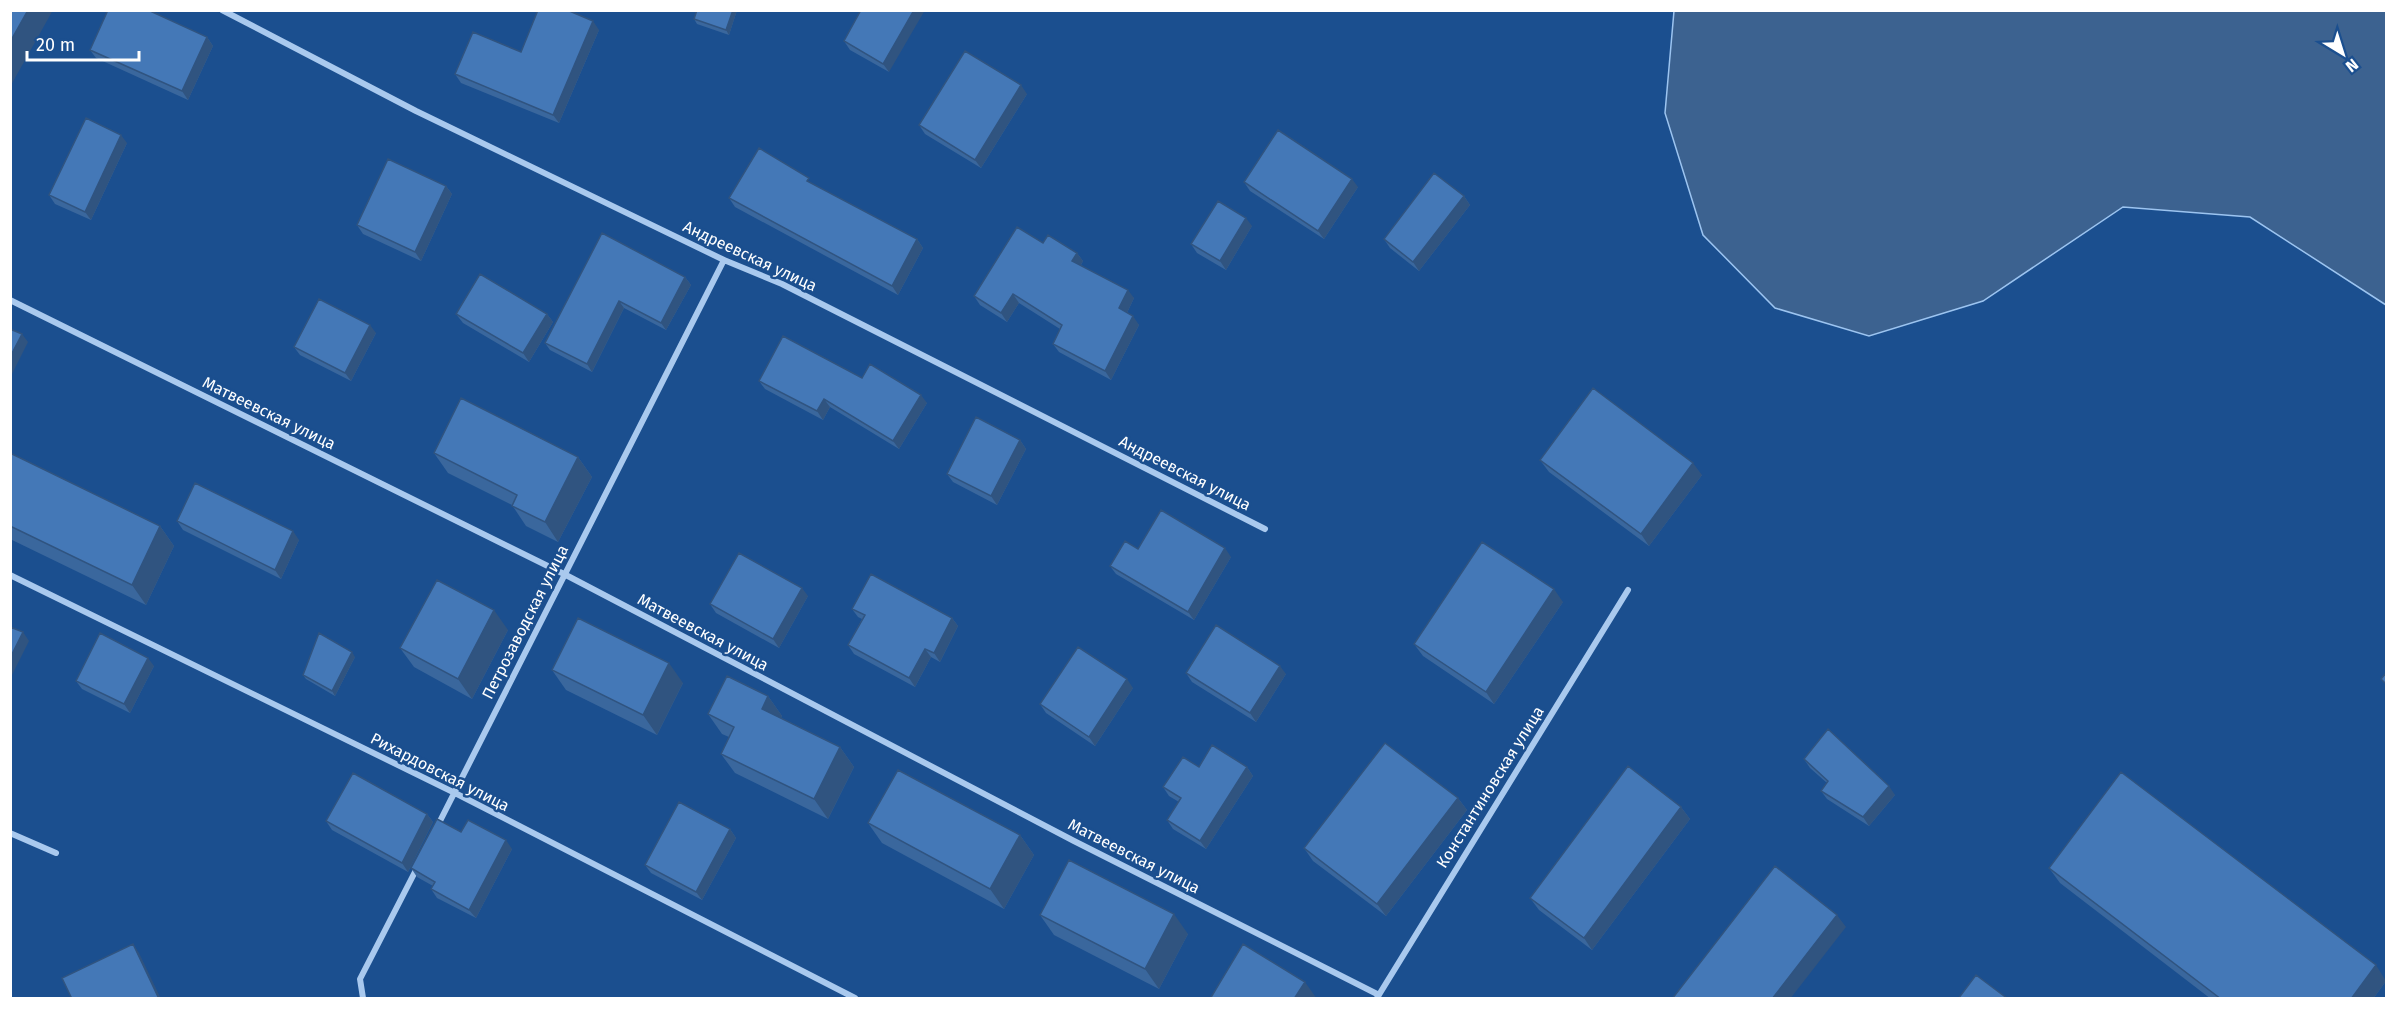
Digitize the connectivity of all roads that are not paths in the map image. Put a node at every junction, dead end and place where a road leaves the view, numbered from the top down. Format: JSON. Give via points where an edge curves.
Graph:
{"nodes":[{"id":1,"x":222,"y":10,"type":"edge"},
{"id":2,"x":724,"y":260,"type":"junction"},
{"id":3,"x":10,"y":300,"type":"edge"},
{"id":4,"x":1265,"y":529,"type":"dead end"},
{"id":5,"x":564,"y":574,"type":"junction"},
{"id":6,"x":10,"y":575,"type":"edge"},
{"id":7,"x":1628,"y":591,"type":"dead end"},
{"id":8,"x":455,"y":793,"type":"junction"},
{"id":9,"x":10,"y":832,"type":"edge"},
{"id":10,"x":434,"y":834,"type":"edge"},
{"id":11,"x":56,"y":853,"type":"dead end"},
{"id":12,"x":423,"y":855,"type":"edge"},
{"id":13,"x":1378,"y":997,"type":"edge"},
{"id":14,"x":363,"y":999,"type":"edge"},
{"id":15,"x":855,"y":999,"type":"edge"}],
"edges":[{"from":1,"to":2,"type":"street","name":"Андреевская улица","via":[[416,111]]},
{"from":2,"to":4,"type":"street","name":"Андреевская улица","via":[[782,284]]},
{"from":2,"to":5,"type":"street","name":"Петрозаводская улица"},
{"from":3,"to":5,"type":"street","name":"Матвеевская улица"},
{"from":5,"to":8,"type":"street","name":"Петрозаводская улица"},
{"from":5,"to":13,"type":"street","name":"Матвеевская улица"},
{"from":6,"to":8,"type":"street","name":"Рихардовская улица"},
{"from":7,"to":13,"type":"street","name":"Константиновская улица"},
{"from":8,"to":10,"type":"street","name":"Петрозаводская улица"},
{"from":8,"to":15,"type":"street","name":"Рихардовская улица"},
{"from":9,"to":11,"type":"street"},
{"from":12,"to":14,"type":"street","via":[[360,979]]}]}
